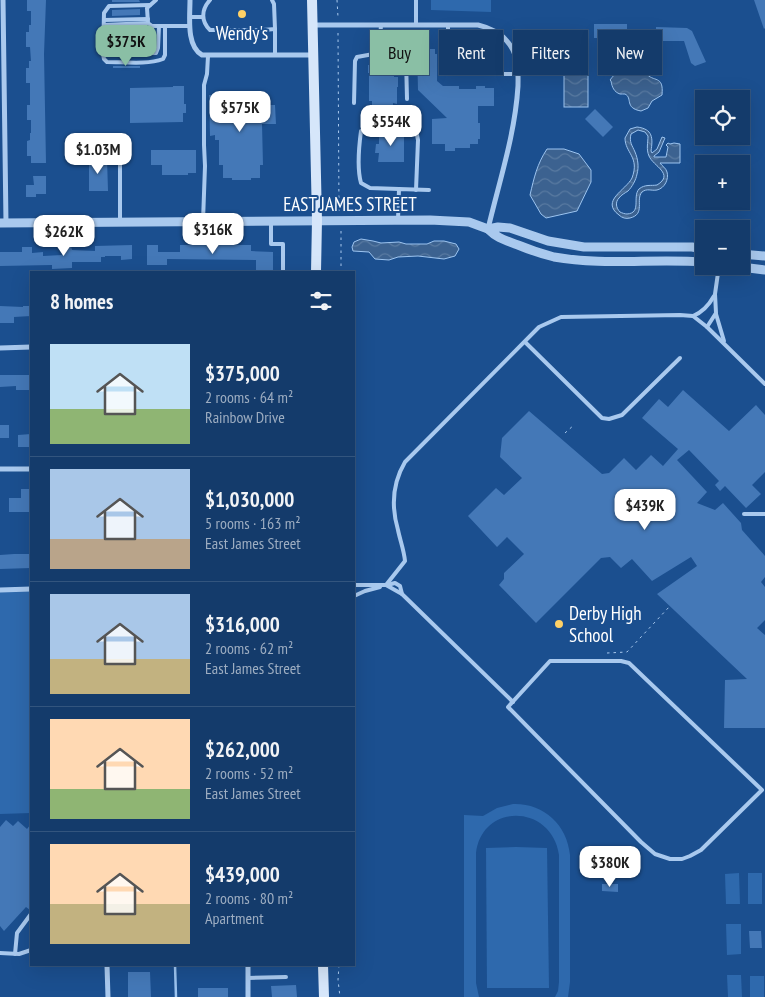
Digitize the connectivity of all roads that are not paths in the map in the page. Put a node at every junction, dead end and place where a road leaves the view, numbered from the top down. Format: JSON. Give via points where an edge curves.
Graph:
{"nodes":[{"id":1,"x":3,"y":0,"type":"edge"},
{"id":2,"x":156,"y":0,"type":"edge"},
{"id":3,"x":190,"y":0,"type":"edge"},
{"id":4,"x":210,"y":0,"type":"edge"},
{"id":5,"x":272,"y":0,"type":"edge"},
{"id":6,"x":312,"y":0,"type":"edge"},
{"id":7,"x":416,"y":0,"type":"edge"},
{"id":8,"x":150,"y":5,"type":"junction"},
{"id":9,"x":190,"y":17,"type":"junction"},
{"id":10,"x":202,"y":17,"type":"junction"},
{"id":11,"x":104,"y":20,"type":"junction"},
{"id":12,"x":448,"y":24,"type":"junction"},
{"id":13,"x":104,"y":25,"type":"junction"},
{"id":14,"x":150,"y":25,"type":"junction"},
{"id":15,"x":313,"y":25,"type":"junction"},
{"id":16,"x":381,"y":25,"type":"junction"},
{"id":17,"x":416,"y":25,"type":"junction"},
{"id":18,"x":159,"y":26,"type":"junction"},
{"id":19,"x":165,"y":26,"type":"junction"},
{"id":20,"x":191,"y":26,"type":"junction"},
{"id":21,"x":275,"y":29,"type":"junction"},
{"id":22,"x":381,"y":30,"type":"edge"},
{"id":23,"x":103,"y":31,"type":"junction"},
{"id":24,"x":103,"y":36,"type":"junction"},
{"id":25,"x":152,"y":36,"type":"junction"},
{"id":26,"x":103,"y":44,"type":"junction"},
{"id":27,"x":513,"y":50,"type":"edge"},
{"id":28,"x":103,"y":54,"type":"junction"},
{"id":29,"x":313,"y":54,"type":"junction"},
{"id":30,"x":275,"y":55,"type":"junction"},
{"id":31,"x":370,"y":55,"type":"edge"},
{"id":32,"x":208,"y":56,"type":"junction"},
{"id":33,"x":513,"y":74,"type":"edge"},
{"id":34,"x":406,"y":75,"type":"edge"},
{"id":35,"x":518,"y":75,"type":"edge"},
{"id":36,"x":407,"y":98,"type":"dead end"},
{"id":37,"x":354,"y":103,"type":"dead end"},
{"id":38,"x":2,"y":104,"type":"edge"},
{"id":39,"x":120,"y":163,"type":"dead end"},
{"id":40,"x":398,"y":190,"type":"junction"},
{"id":41,"x":416,"y":190,"type":"junction"},
{"id":42,"x":430,"y":190,"type":"dead end"},
{"id":43,"x":271,"y":220,"type":"junction"},
{"id":44,"x":317,"y":220,"type":"junction"},
{"id":45,"x":398,"y":220,"type":"junction"},
{"id":46,"x":203,"y":221,"type":"junction"},
{"id":47,"x":120,"y":222,"type":"junction"},
{"id":48,"x":3,"y":223,"type":"edge"},
{"id":49,"x":488,"y":229,"type":"junction"},
{"id":50,"x":695,"y":248,"type":"edge"},
{"id":51,"x":750,"y":255,"type":"edge"},
{"id":52,"x":765,"y":256,"type":"edge"},
{"id":53,"x":695,"y":262,"type":"edge"},
{"id":54,"x":750,"y":268,"type":"edge"},
{"id":55,"x":765,"y":270,"type":"edge"},
{"id":56,"x":283,"y":271,"type":"edge"},
{"id":57,"x":316,"y":271,"type":"edge"},
{"id":58,"x":718,"y":275,"type":"edge"},
{"id":59,"x":715,"y":294,"type":"junction"},
{"id":60,"x":716,"y":313,"type":"junction"},
{"id":61,"x":693,"y":316,"type":"junction"},
{"id":62,"x":707,"y":327,"type":"junction"},
{"id":63,"x":525,"y":342,"type":"junction"},
{"id":64,"x":724,"y":343,"type":"junction"},
{"id":65,"x":30,"y":347,"type":"edge"},
{"id":66,"x":0,"y":348,"type":"edge"},
{"id":67,"x":680,"y":358,"type":"dead end"},
{"id":68,"x":765,"y":384,"type":"edge"},
{"id":69,"x":0,"y":469,"type":"edge"},
{"id":70,"x":30,"y":469,"type":"edge"},
{"id":71,"x":744,"y":514,"type":"dead end"},
{"id":72,"x":765,"y":514,"type":"edge"},
{"id":73,"x":355,"y":585,"type":"edge"},
{"id":74,"x":386,"y":585,"type":"junction"},
{"id":75,"x":30,"y":589,"type":"edge"},
{"id":76,"x":0,"y":590,"type":"edge"},
{"id":77,"x":355,"y":596,"type":"edge"},
{"id":78,"x":513,"y":702,"type":"junction"},
{"id":79,"x":763,"y":791,"type":"edge"},
{"id":80,"x":30,"y":915,"type":"edge"},
{"id":81,"x":30,"y":950,"type":"edge"},
{"id":82,"x":0,"y":952,"type":"edge"},
{"id":83,"x":15,"y":954,"type":"junction"},
{"id":84,"x":107,"y":966,"type":"edge"},
{"id":85,"x":248,"y":966,"type":"edge"},
{"id":86,"x":323,"y":966,"type":"edge"},
{"id":87,"x":286,"y":977,"type":"dead end"},
{"id":88,"x":248,"y":978,"type":"junction"},
{"id":89,"x":108,"y":997,"type":"edge"},
{"id":90,"x":248,"y":997,"type":"edge"},
{"id":91,"x":324,"y":997,"type":"edge"}],
"edges":[{"from":1,"to":38,"type":"street"},
{"from":2,"to":8,"type":"lane"},
{"from":3,"to":9,"type":"street"},
{"from":4,"to":10,"type":"lane"},
{"from":5,"to":21,"type":"lane"},
{"from":6,"to":15,"type":"main road"},
{"from":7,"to":17,"type":"lane"},
{"from":8,"to":11,"type":"lane","via":[[109,6]]},
{"from":8,"to":14,"type":"lane","via":[[147,8]]},
{"from":9,"to":10,"type":"lane"},
{"from":9,"to":20,"type":"street"},
{"from":10,"to":21,"type":"lane","via":[[210,30]]},
{"from":11,"to":13,"type":"lane"},
{"from":11,"to":14,"type":"lane"},
{"from":12,"to":17,"type":"street"},
{"from":12,"to":27,"type":"street","via":[[487,27],[505,38]]},
{"from":12,"to":33,"type":"lane","via":[[448,67],[452,74]]},
{"from":13,"to":14,"type":"lane"},
{"from":13,"to":23,"type":"lane"},
{"from":14,"to":18,"type":"lane"},
{"from":14,"to":23,"type":"lane"},
{"from":14,"to":25,"type":"lane"},
{"from":15,"to":16,"type":"street"},
{"from":15,"to":29,"type":"main road"},
{"from":16,"to":17,"type":"street"},
{"from":16,"to":22,"type":"lane"},
{"from":18,"to":19,"type":"lane"},
{"from":18,"to":28,"type":"lane","via":[[156,52]]},
{"from":19,"to":20,"type":"lane"},
{"from":19,"to":28,"type":"lane","via":[[163,59],[107,62]]},
{"from":20,"to":32,"type":"street","via":[[194,49]]},
{"from":21,"to":30,"type":"lane"},
{"from":23,"to":24,"type":"lane"},
{"from":24,"to":25,"type":"lane"},
{"from":24,"to":26,"type":"lane"},
{"from":25,"to":26,"type":"lane","via":[[152,44]]},
{"from":26,"to":28,"type":"lane"},
{"from":29,"to":30,"type":"street"},
{"from":29,"to":44,"type":"main road"},
{"from":30,"to":32,"type":"street"},
{"from":31,"to":37,"type":"lane","via":[[357,57],[355,61]]},
{"from":32,"to":46,"type":"lane","via":[[204,85]]},
{"from":34,"to":36,"type":"lane"},
{"from":35,"to":49,"type":"street","via":[[514,126]]},
{"from":38,"to":48,"type":"street"},
{"from":39,"to":47,"type":"lane"},
{"from":40,"to":41,"type":"lane"},
{"from":40,"to":41,"type":"lane","via":[[370,188],[361,184],[361,130],[387,125],[414,129],[418,140]]},
{"from":40,"to":45,"type":"lane"},
{"from":41,"to":42,"type":"lane"},
{"from":43,"to":44,"type":"street","name":"EAST JAMES STREET"},
{"from":43,"to":46,"type":"street","name":"EAST JAMES STREET"},
{"from":43,"to":56,"type":"lane","via":[[271,244],[282,244]]},
{"from":44,"to":45,"type":"street","name":"EAST JAMES STREET"},
{"from":44,"to":57,"type":"main road"},
{"from":45,"to":49,"type":"street","name":"EAST JAMES STREET","via":[[469,222]]},
{"from":46,"to":47,"type":"street","name":"EAST JAMES STREET"},
{"from":47,"to":48,"type":"street","name":"EAST JAMES STREET"},
{"from":49,"to":50,"type":"street","name":"EAST JAMES STREET","via":[[510,228],[548,241],[584,246]]},
{"from":49,"to":53,"type":"street","name":"EAST JAMES STREET","via":[[495,237],[554,257],[593,261]]},
{"from":51,"to":52,"type":"street"},
{"from":54,"to":55,"type":"street"},
{"from":58,"to":59,"type":"lane"},
{"from":59,"to":60,"type":"lane"},
{"from":59,"to":61,"type":"lane","via":[[710,304]]},
{"from":60,"to":62,"type":"lane"},
{"from":60,"to":64,"type":"lane"},
{"from":61,"to":62,"type":"lane"},
{"from":61,"to":63,"type":"lane","via":[[561,317],[539,326]]},
{"from":62,"to":64,"type":"lane"},
{"from":63,"to":67,"type":"lane","via":[[602,418],[609,419],[622,416]]},
{"from":63,"to":74,"type":"lane","via":[[400,470],[394,493],[394,512],[405,560]]},
{"from":64,"to":68,"type":"lane"},
{"from":65,"to":66,"type":"street"},
{"from":69,"to":70,"type":"street"},
{"from":71,"to":72,"type":"lane"},
{"from":73,"to":74,"type":"lane"},
{"from":74,"to":77,"type":"lane"},
{"from":74,"to":78,"type":"lane","via":[[402,594]]},
{"from":75,"to":76,"type":"street"},
{"from":78,"to":79,"type":"lane","via":[[550,661],[629,663]]},
{"from":78,"to":79,"type":"lane","via":[[508,707],[655,854],[682,859],[701,850]]},
{"from":80,"to":83,"type":"lane","via":[[17,933]]},
{"from":81,"to":83,"type":"lane"},
{"from":82,"to":83,"type":"lane"},
{"from":84,"to":89,"type":"street"},
{"from":85,"to":88,"type":"street"},
{"from":86,"to":91,"type":"main road"},
{"from":87,"to":88,"type":"lane"},
{"from":88,"to":90,"type":"street"}]}
